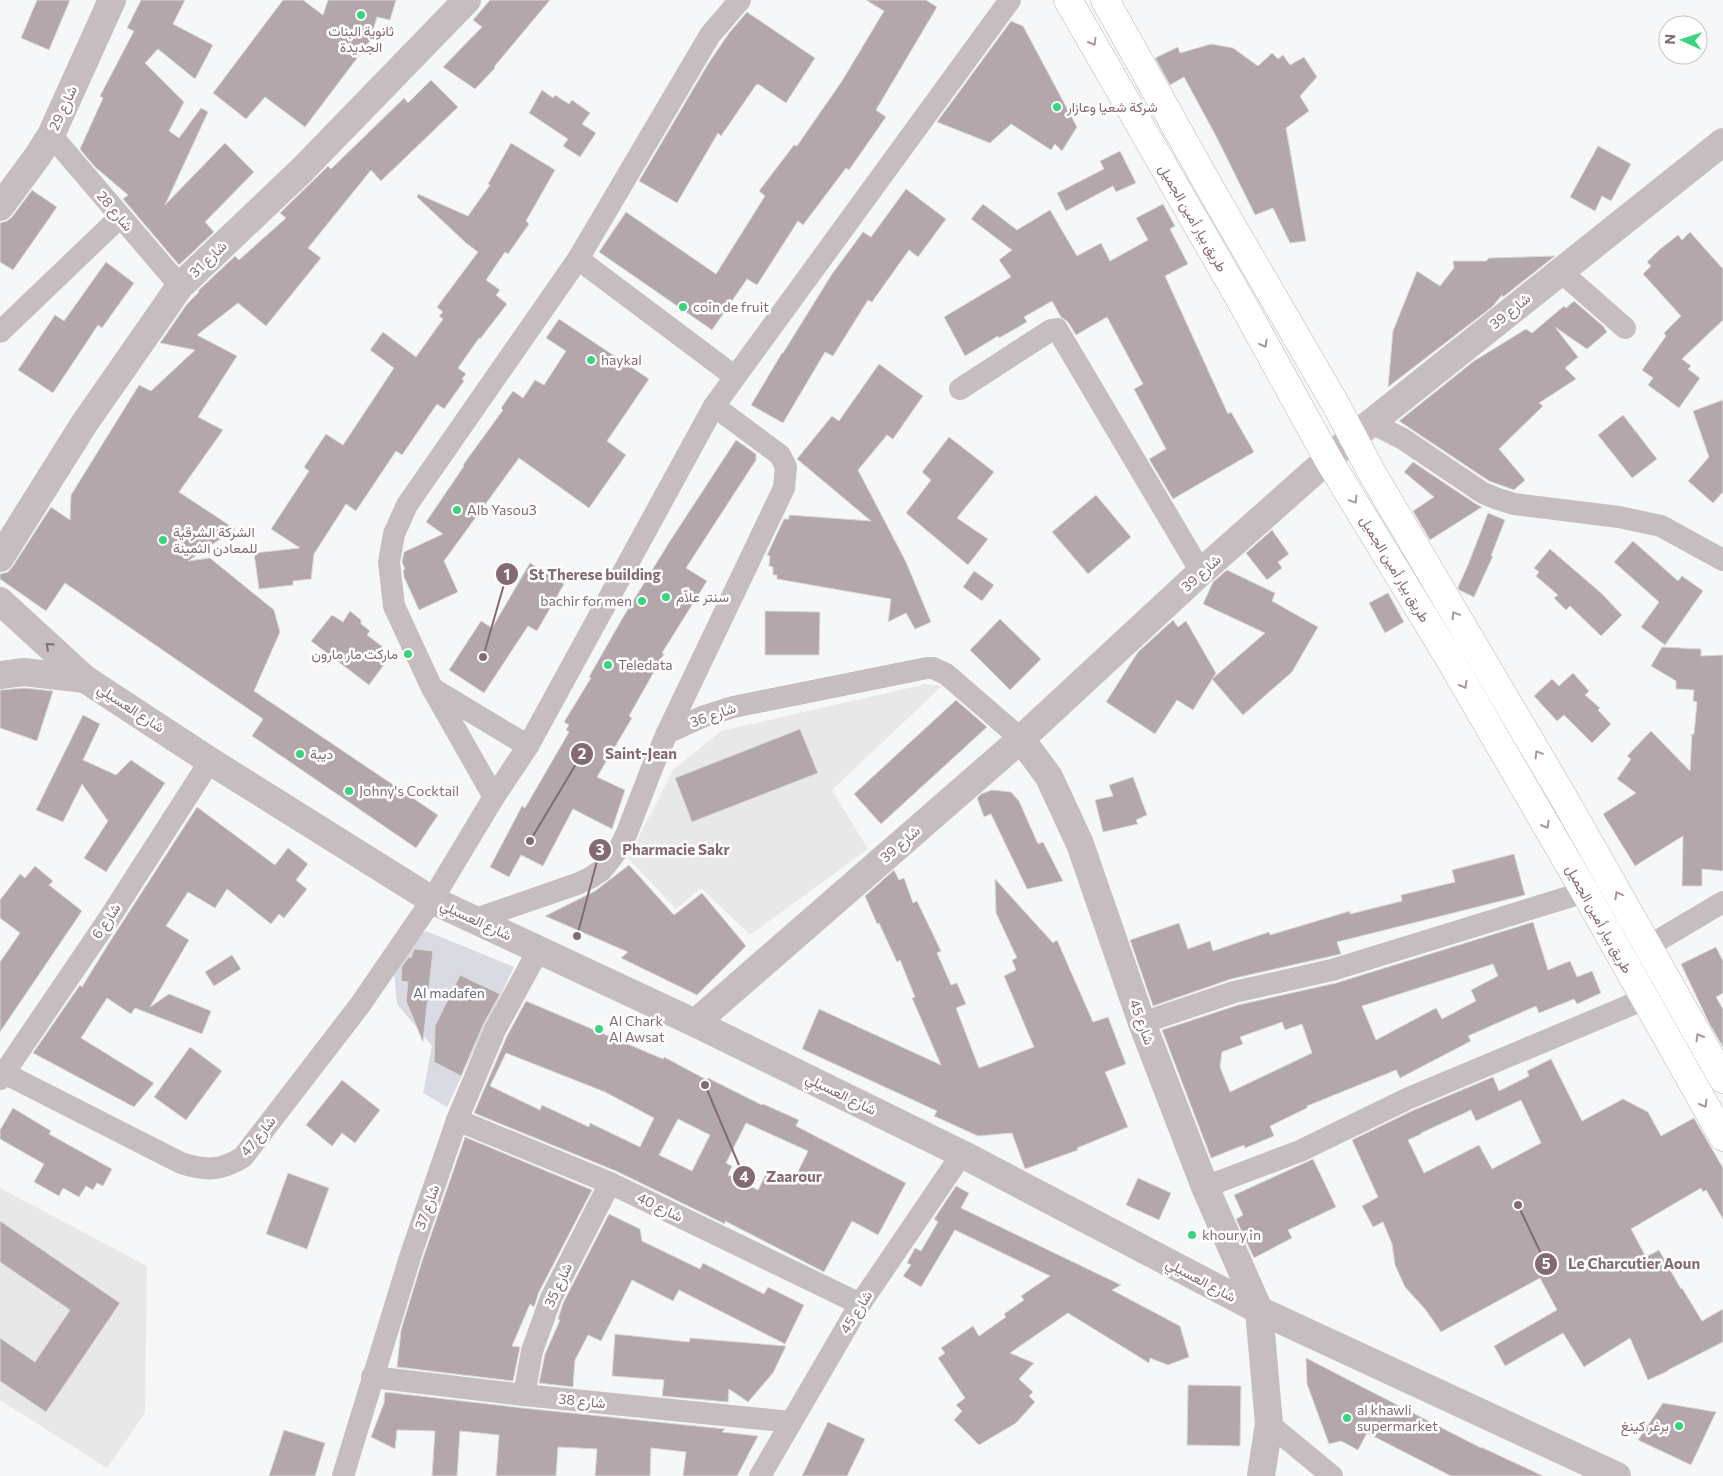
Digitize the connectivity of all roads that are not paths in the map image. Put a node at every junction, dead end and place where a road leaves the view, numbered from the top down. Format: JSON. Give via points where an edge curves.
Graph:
{"nodes":[{"id":1,"x":112,"y":0,"type":"edge"},
{"id":2,"x":466,"y":0,"type":"edge"},
{"id":3,"x":740,"y":0,"type":"edge"},
{"id":4,"x":1010,"y":0,"type":"edge"},
{"id":5,"x":1068,"y":0,"type":"edge"},
{"id":6,"x":1105,"y":0,"type":"edge"},
{"id":7,"x":51,"y":135,"type":"junction"},
{"id":8,"x":1723,"y":142,"type":"edge"},
{"id":9,"x":0,"y":207,"type":"edge"},
{"id":10,"x":120,"y":217,"type":"junction"},
{"id":11,"x":578,"y":259,"type":"junction"},
{"id":12,"x":1560,"y":271,"type":"junction"},
{"id":13,"x":180,"y":286,"type":"junction"},
{"id":14,"x":1625,"y":328,"type":"dead end"},
{"id":15,"x":0,"y":332,"type":"edge"},
{"id":16,"x":734,"y":376,"type":"junction"},
{"id":17,"x":960,"y":389,"type":"dead end"},
{"id":18,"x":714,"y":406,"type":"junction"},
{"id":19,"x":1362,"y":430,"type":"junction"},
{"id":20,"x":1328,"y":459,"type":"junction"},
{"id":21,"x":0,"y":558,"type":"edge"},
{"id":22,"x":1723,"y":560,"type":"edge"},
{"id":23,"x":1201,"y":572,"type":"junction"},
{"id":24,"x":0,"y":601,"type":"edge"},
{"id":25,"x":0,"y":675,"type":"edge"},
{"id":26,"x":85,"y":678,"type":"junction"},
{"id":27,"x":432,"y":688,"type":"junction"},
{"id":28,"x":667,"y":733,"type":"junction"},
{"id":29,"x":1021,"y":739,"type":"junction"},
{"id":30,"x":528,"y":746,"type":"junction"},
{"id":31,"x":210,"y":760,"type":"junction"},
{"id":32,"x":494,"y":797,"type":"junction"},
{"id":33,"x":1585,"y":892,"type":"junction"},
{"id":34,"x":432,"y":900,"type":"junction"},
{"id":35,"x":1723,"y":902,"type":"edge"},
{"id":36,"x":476,"y":919,"type":"junction"},
{"id":37,"x":1648,"y":947,"type":"junction"},
{"id":38,"x":539,"y":950,"type":"junction"},
{"id":39,"x":1645,"y":999,"type":"junction"},
{"id":40,"x":696,"y":1023,"type":"junction"},
{"id":41,"x":1142,"y":1023,"type":"junction"},
{"id":42,"x":1,"y":1074,"type":"edge"},
{"id":43,"x":1723,"y":1079,"type":"edge"},
{"id":44,"x":457,"y":1120,"type":"junction"},
{"id":45,"x":1723,"y":1137,"type":"edge"},
{"id":46,"x":962,"y":1154,"type":"junction"},
{"id":47,"x":610,"y":1183,"type":"junction"},
{"id":48,"x":1205,"y":1187,"type":"junction"},
{"id":49,"x":860,"y":1304,"type":"junction"},
{"id":50,"x":1259,"y":1310,"type":"junction"},
{"id":51,"x":372,"y":1376,"type":"junction"},
{"id":52,"x":524,"y":1395,"type":"junction"},
{"id":53,"x":792,"y":1422,"type":"junction"},
{"id":54,"x":1269,"y":1424,"type":"junction"},
{"id":55,"x":343,"y":1476,"type":"edge"},
{"id":56,"x":760,"y":1476,"type":"edge"},
{"id":57,"x":1261,"y":1476,"type":"edge"},
{"id":58,"x":1332,"y":1476,"type":"edge"},
{"id":59,"x":1617,"y":1476,"type":"edge"}],
"edges":[{"from":1,"to":7,"type":"street","name":"شارع 29"},
{"from":2,"to":13,"type":"street","name":"شارع 31","via":[[302,170]]},
{"from":3,"to":11,"type":"street","via":[[710,36]]},
{"from":4,"to":16,"type":"street","name":"شارع 47"},
{"from":5,"to":20,"type":"main road","name":"طريق بيار أمين الجميل","one_way":true},
{"from":6,"to":19,"type":"main road","name":"طريق بيار أمين الجميل","via":[[1336,405]]},
{"from":7,"to":9,"type":"street","name":"شارع 29"},
{"from":7,"to":10,"type":"street","name":"شارع 28"},
{"from":8,"to":12,"type":"street","name":"شارع 39"},
{"from":10,"to":13,"type":"street","name":"شارع 28"},
{"from":10,"to":15,"type":"street"},
{"from":11,"to":16,"type":"street"},
{"from":11,"to":27,"type":"street","via":[[407,505],[394,534],[389,562],[394,606]]},
{"from":12,"to":14,"type":"street"},
{"from":12,"to":19,"type":"street","name":"شارع 39"},
{"from":13,"to":21,"type":"street","name":"شارع 31","via":[[84,424]]},
{"from":16,"to":18,"type":"street","name":"شارع 47"},
{"from":17,"to":23,"type":"street","via":[[1057,329]]},
{"from":18,"to":28,"type":"street","via":[[780,455],[786,467],[786,478]]},
{"from":18,"to":30,"type":"street","name":"شارع 47"},
{"from":19,"to":20,"type":"street","name":"شارع 39"},
{"from":19,"to":22,"type":"street","via":[[1403,439],[1498,500],[1661,526]]},
{"from":37,"to":19,"type":"main road","name":"طريق بيار أمين الجميل","one_way":true,"via":[[1461,626]]},
{"from":20,"to":23,"type":"street","name":"شارع 39"},
{"from":20,"to":33,"type":"main road","name":"طريق بيار أمين الجميل","one_way":true},
{"from":23,"to":29,"type":"street","name":"شارع 39"},
{"from":26,"to":24,"type":"street","name":"شارع العسيلي","one_way":true},
{"from":25,"to":26,"type":"street","name":"شارع العسيلي","via":[[24,672]]},
{"from":26,"to":31,"type":"street","name":"شارع العسيلي"},
{"from":27,"to":30,"type":"street"},
{"from":27,"to":32,"type":"street"},
{"from":28,"to":29,"type":"street","name":"شارع 36","via":[[733,707],[927,668],[946,674]]},
{"from":28,"to":36,"type":"street","via":[[626,835],[602,870],[577,884]]},
{"from":29,"to":40,"type":"street","name":"شارع 39"},
{"from":29,"to":41,"type":"street","name":"شارع 45","via":[[1049,777],[1080,844]]},
{"from":30,"to":32,"type":"street","name":"شارع 47"},
{"from":31,"to":34,"type":"street","name":"شارع العسيلي"},
{"from":31,"to":42,"type":"street","name":"شارع 6","via":[[108,920]]},
{"from":32,"to":34,"type":"street","name":"شارع 47"},
{"from":33,"to":39,"type":"main road","name":"طريق بيار أمين الجميل"},
{"from":33,"to":41,"type":"street","via":[[1332,970],[1234,992]]},
{"from":34,"to":36,"type":"street","name":"شارع العسيلي"},
{"from":34,"to":42,"type":"street","name":"شارع 47","via":[[360,1005],[244,1157],[235,1162],[210,1169],[181,1163]]},
{"from":35,"to":37,"type":"street"},
{"from":36,"to":38,"type":"street","name":"شارع العسيلي"},
{"from":43,"to":37,"type":"main road","name":"طريق بيار أمين الجميل","one_way":true},
{"from":38,"to":40,"type":"street","name":"شارع العسيلي"},
{"from":38,"to":44,"type":"street","name":"شارع 37","via":[[495,1030]]},
{"from":39,"to":45,"type":"main road","name":"طريق بيار أمين الجميل","one_way":true},
{"from":39,"to":48,"type":"street","via":[[1409,1098],[1300,1151]]},
{"from":40,"to":46,"type":"street","name":"شارع العسيلي"},
{"from":41,"to":48,"type":"street","name":"شارع 45"},
{"from":44,"to":47,"type":"street","name":"شارع 40"},
{"from":44,"to":51,"type":"street","name":"شارع 37"},
{"from":46,"to":49,"type":"street","name":"شارع 45"},
{"from":46,"to":50,"type":"street","name":"شارع العسيلي"},
{"from":47,"to":49,"type":"street","name":"شارع 40"},
{"from":47,"to":52,"type":"street","name":"شارع 35","via":[[551,1298],[532,1351]]},
{"from":48,"to":50,"type":"street","name":"شارع 45"},
{"from":49,"to":53,"type":"street","name":"شارع 45"},
{"from":50,"to":54,"type":"street","name":"شارع 45"},
{"from":50,"to":59,"type":"street","name":"شارع العسيلي"},
{"from":51,"to":52,"type":"street","name":"شارع 38"},
{"from":51,"to":55,"type":"street","name":"شارع 37"},
{"from":52,"to":53,"type":"street","name":"شارع 38"},
{"from":53,"to":56,"type":"street","name":"شارع 45"},
{"from":54,"to":57,"type":"street","name":"شارع 45"},
{"from":54,"to":58,"type":"street"}]}
